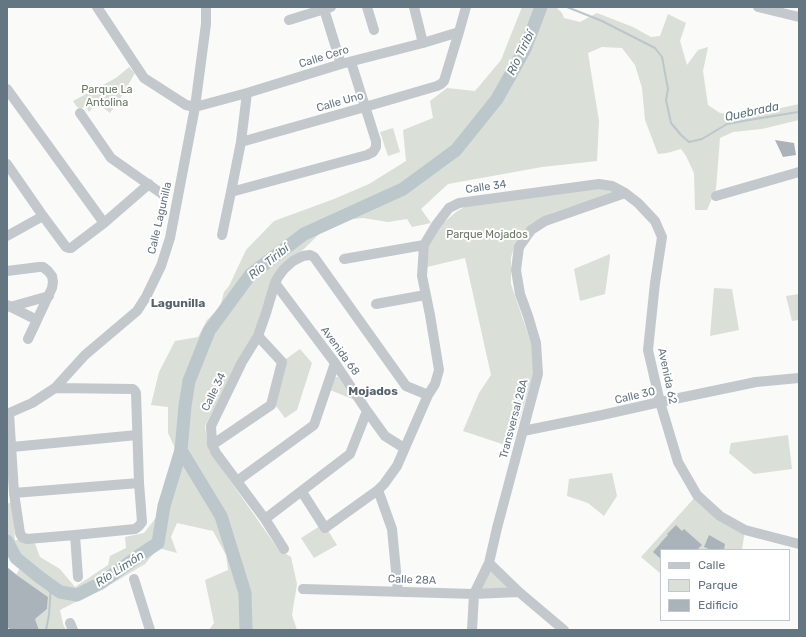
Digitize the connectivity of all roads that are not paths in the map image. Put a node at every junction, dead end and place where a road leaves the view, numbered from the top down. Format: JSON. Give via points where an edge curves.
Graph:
{"nodes":[{"id":1,"x":97,"y":7,"type":"edge"},
{"id":2,"x":206,"y":7,"type":"edge"},
{"id":3,"x":367,"y":7,"type":"edge"},
{"id":4,"x":414,"y":7,"type":"edge"},
{"id":5,"x":466,"y":7,"type":"edge"},
{"id":6,"x":758,"y":7,"type":"edge"},
{"id":7,"x":327,"y":8,"type":"edge"},
{"id":8,"x":799,"y":17,"type":"edge"},
{"id":9,"x":289,"y":20,"type":"dead end"},
{"id":10,"x":374,"y":30,"type":"dead end"},
{"id":11,"x":459,"y":32,"type":"junction"},
{"id":12,"x":423,"y":43,"type":"junction"},
{"id":13,"x":346,"y":63,"type":"junction"},
{"id":14,"x":7,"y":89,"type":"edge"},
{"id":15,"x":247,"y":93,"type":"junction"},
{"id":16,"x":11,"y":102,"type":"edge"},
{"id":17,"x":195,"y":107,"type":"junction"},
{"id":18,"x":365,"y":108,"type":"junction"},
{"id":19,"x":80,"y":114,"type":"dead end"},
{"id":20,"x":240,"y":142,"type":"junction"},
{"id":21,"x":7,"y":164,"type":"edge"},
{"id":22,"x":799,"y":172,"type":"edge"},
{"id":23,"x":149,"y":184,"type":"junction"},
{"id":24,"x":231,"y":192,"type":"junction"},
{"id":25,"x":625,"y":194,"type":"junction"},
{"id":26,"x":164,"y":196,"type":"dead end"},
{"id":27,"x":716,"y":196,"type":"dead end"},
{"id":28,"x":645,"y":211,"type":"joint"},
{"id":29,"x":43,"y":216,"type":"junction"},
{"id":30,"x":104,"y":223,"type":"junction"},
{"id":31,"x":222,"y":235,"type":"dead end"},
{"id":32,"x":7,"y":236,"type":"edge"},
{"id":33,"x":424,"y":245,"type":"junction"},
{"id":34,"x":344,"y":259,"type":"dead end"},
{"id":35,"x":7,"y":271,"type":"edge"},
{"id":36,"x":274,"y":283,"type":"junction"},
{"id":37,"x":425,"y":295,"type":"junction"},
{"id":38,"x":49,"y":296,"type":"junction"},
{"id":39,"x":376,"y":304,"type":"dead end"},
{"id":40,"x":9,"y":306,"type":"edge"},
{"id":41,"x":37,"y":320,"type":"junction"},
{"id":42,"x":258,"y":336,"type":"junction"},
{"id":43,"x":28,"y":339,"type":"dead end"},
{"id":44,"x":335,"y":363,"type":"junction"},
{"id":45,"x":799,"y":378,"type":"edge"},
{"id":46,"x":55,"y":388,"type":"junction"},
{"id":47,"x":428,"y":395,"type":"junction"},
{"id":48,"x":660,"y":402,"type":"junction"},
{"id":49,"x":367,"y":411,"type":"junction"},
{"id":50,"x":8,"y":414,"type":"edge"},
{"id":51,"x":523,"y":431,"type":"junction"},
{"id":52,"x":137,"y":435,"type":"junction"},
{"id":53,"x":212,"y":445,"type":"junction"},
{"id":54,"x":12,"y":447,"type":"junction"},
{"id":55,"x":404,"y":448,"type":"junction"},
{"id":56,"x":237,"y":481,"type":"junction"},
{"id":57,"x":139,"y":483,"type":"junction"},
{"id":58,"x":378,"y":490,"type":"junction"},
{"id":59,"x":302,"y":492,"type":"junction"},
{"id":60,"x":14,"y":493,"type":"junction"},
{"id":61,"x":265,"y":519,"type":"junction"},
{"id":62,"x":75,"y":535,"type":"junction"},
{"id":63,"x":799,"y":544,"type":"edge"},
{"id":64,"x":284,"y":549,"type":"dead end"},
{"id":65,"x":489,"y":564,"type":"junction"},
{"id":66,"x":78,"y":577,"type":"dead end"},
{"id":67,"x":134,"y":579,"type":"dead end"},
{"id":68,"x":303,"y":589,"type":"dead end"},
{"id":69,"x":398,"y":592,"type":"junction"},
{"id":70,"x":519,"y":592,"type":"junction"},
{"id":71,"x":474,"y":594,"type":"junction"},
{"id":72,"x":150,"y":630,"type":"edge"},
{"id":73,"x":472,"y":630,"type":"edge"},
{"id":74,"x":564,"y":630,"type":"edge"}],
"edges":[{"from":1,"to":17,"type":"street","via":[[144,78],[186,106]]},
{"from":2,"to":17,"type":"street","name":"Calle Lagunilla"},
{"from":3,"to":10,"type":"street"},
{"from":4,"to":12,"type":"street"},
{"from":5,"to":11,"type":"street"},
{"from":6,"to":8,"type":"street"},
{"from":7,"to":9,"type":"street"},
{"from":7,"to":13,"type":"street"},
{"from":11,"to":12,"type":"street","name":"Calle Cero"},
{"from":11,"to":18,"type":"street","name":"Calle Uno","via":[[441,84]]},
{"from":12,"to":13,"type":"street","name":"Calle Cero"},
{"from":13,"to":15,"type":"street","name":"Calle Cero"},
{"from":13,"to":18,"type":"street"},
{"from":14,"to":16,"type":"street"},
{"from":15,"to":17,"type":"street","name":"Calle Cero"},
{"from":15,"to":20,"type":"street"},
{"from":16,"to":30,"type":"street"},
{"from":17,"to":46,"type":"street","name":"Calle Lagunilla","via":[[170,238],[161,266],[146,297],[136,311],[85,355]]},
{"from":18,"to":20,"type":"street","name":"Calle Uno"},
{"from":18,"to":24,"type":"street","via":[[376,141],[373,152]]},
{"from":19,"to":23,"type":"street","via":[[111,158]]},
{"from":20,"to":24,"type":"street"},
{"from":21,"to":29,"type":"street"},
{"from":22,"to":27,"type":"street"},
{"from":23,"to":26,"type":"street"},
{"from":23,"to":30,"type":"street"},
{"from":24,"to":31,"type":"street"},
{"from":25,"to":28,"type":"street","name":"Calle 34"},
{"from":25,"to":33,"type":"street","name":"Calle 34","via":[[612,186],[599,184],[459,203],[449,208]]},
{"from":25,"to":51,"type":"street","name":"Transversal 28A","via":[[545,221],[531,230],[519,247],[516,270],[520,294],[536,343],[538,374]]},
{"from":28,"to":48,"type":"street","name":"Avenida 62","via":[[655,222],[662,237],[648,350]]},
{"from":29,"to":30,"type":"street","via":[[66,248],[71,248]]},
{"from":29,"to":32,"type":"street"},
{"from":33,"to":34,"type":"street"},
{"from":33,"to":37,"type":"street","via":[[422,276]]},
{"from":35,"to":38,"type":"street","via":[[43,268],[52,276]]},
{"from":36,"to":42,"type":"street","name":"Calle 34"},
{"from":36,"to":44,"type":"street","name":"Avenida 68"},
{"from":36,"to":47,"type":"street","name":"Calle 34","via":[[293,261],[303,256],[314,257],[406,386]]},
{"from":37,"to":39,"type":"street"},
{"from":37,"to":47,"type":"street","via":[[439,370]]},
{"from":38,"to":40,"type":"street"},
{"from":38,"to":41,"type":"street"},
{"from":40,"to":41,"type":"street"},
{"from":41,"to":43,"type":"street"},
{"from":42,"to":53,"type":"street","name":"Calle 34","via":[[242,362],[211,426]]},
{"from":42,"to":53,"type":"street","via":[[282,362],[271,405]]},
{"from":44,"to":49,"type":"street","name":"Avenida 68"},
{"from":44,"to":56,"type":"street","via":[[314,425]]},
{"from":45,"to":48,"type":"street","name":"Calle 30","via":[[756,382]]},
{"from":46,"to":50,"type":"street","name":"Calle Lagunilla"},
{"from":46,"to":52,"type":"street","via":[[135,390]]},
{"from":47,"to":55,"type":"street"},
{"from":48,"to":51,"type":"street","name":"Calle 30"},
{"from":48,"to":63,"type":"street","name":"Avenida 62","via":[[678,462],[698,496],[720,516],[746,530]]},
{"from":49,"to":55,"type":"street","name":"Avenida 68","via":[[385,436]]},
{"from":49,"to":59,"type":"street","via":[[350,454]]},
{"from":50,"to":54,"type":"street"},
{"from":51,"to":65,"type":"street","name":"Transversal 28A"},
{"from":52,"to":54,"type":"street"},
{"from":52,"to":57,"type":"street"},
{"from":53,"to":56,"type":"street"},
{"from":54,"to":60,"type":"street"},
{"from":55,"to":58,"type":"street","via":[[397,466]]},
{"from":56,"to":61,"type":"street"},
{"from":57,"to":60,"type":"street"},
{"from":57,"to":62,"type":"street","via":[[142,522],[139,526],[135,529]]},
{"from":58,"to":59,"type":"street","via":[[325,528]]},
{"from":58,"to":69,"type":"street","via":[[392,529]]},
{"from":59,"to":61,"type":"street"},
{"from":60,"to":62,"type":"street","via":[[22,537],[28,539]]},
{"from":61,"to":64,"type":"street"},
{"from":62,"to":66,"type":"street"},
{"from":65,"to":70,"type":"street"},
{"from":65,"to":71,"type":"street","name":"Transversal 28A"},
{"from":67,"to":72,"type":"street"},
{"from":68,"to":69,"type":"street","name":"Calle 28A"},
{"from":69,"to":71,"type":"street","name":"Calle 28A"},
{"from":70,"to":71,"type":"street","name":"Calle 28A"},
{"from":70,"to":74,"type":"street"},
{"from":71,"to":73,"type":"street"}]}
